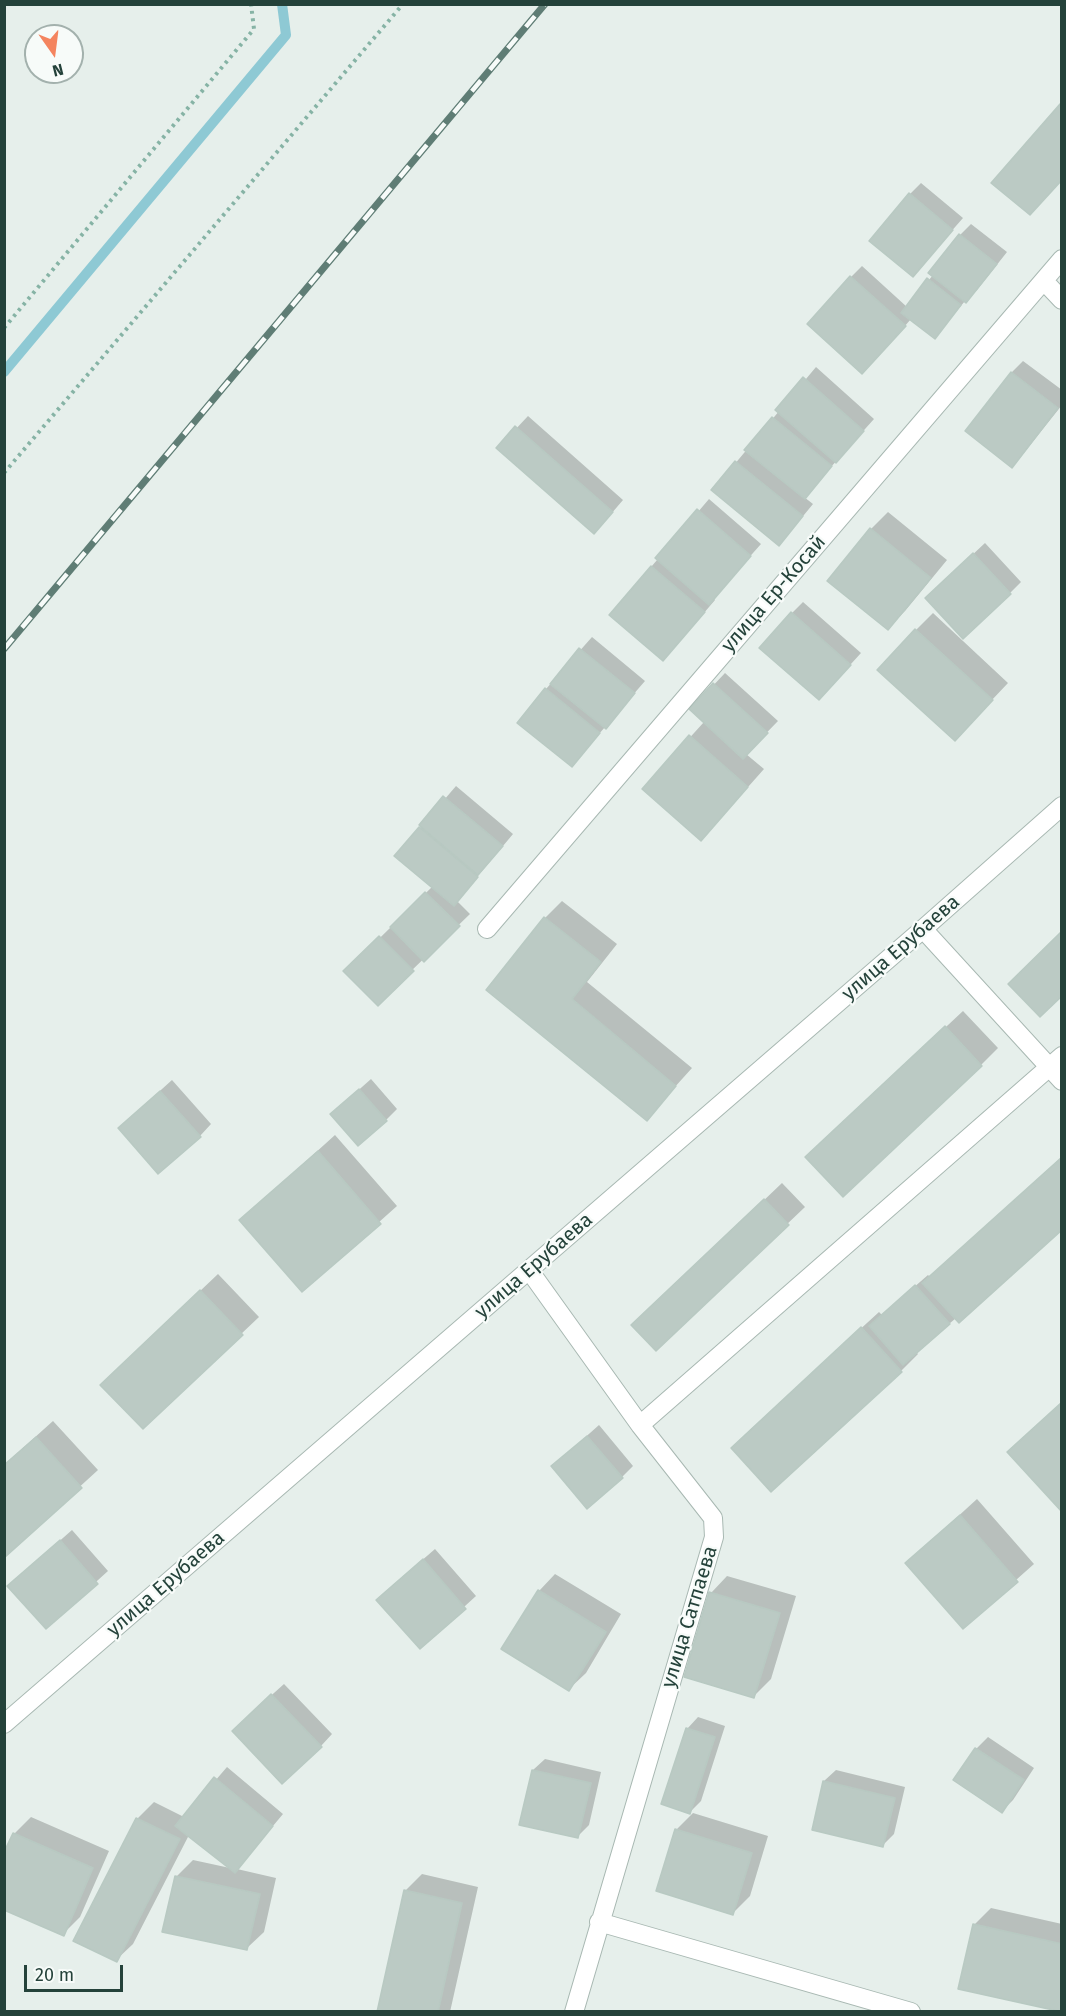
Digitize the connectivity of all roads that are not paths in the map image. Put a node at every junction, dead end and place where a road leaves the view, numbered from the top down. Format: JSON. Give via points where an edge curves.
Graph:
{"nodes":[{"id":1,"x":1062,"y":259,"type":"edge"},
{"id":2,"x":1044,"y":281,"type":"junction"},
{"id":3,"x":1062,"y":300,"type":"edge"},
{"id":4,"x":1062,"y":806,"type":"edge"},
{"id":5,"x":487,"y":929,"type":"dead end"},
{"id":6,"x":923,"y":929,"type":"junction"},
{"id":7,"x":1055,"y":1062,"type":"edge"},
{"id":8,"x":1062,"y":1081,"type":"edge"},
{"id":9,"x":529,"y":1270,"type":"junction"},
{"id":10,"x":640,"y":1425,"type":"junction"},
{"id":11,"x":4,"y":1724,"type":"edge"},
{"id":12,"x":599,"y":1923,"type":"junction"},
{"id":13,"x":574,"y":2012,"type":"edge"},
{"id":14,"x":911,"y":2012,"type":"edge"}],
"edges":[{"from":1,"to":2,"type":"street","name":"улица Ер-Косай"},
{"from":2,"to":3,"type":"street"},
{"from":2,"to":5,"type":"street","name":"улица Ер-Косай"},
{"from":4,"to":6,"type":"street","name":"улица Ерубаева"},
{"from":6,"to":7,"type":"street"},
{"from":6,"to":9,"type":"street","name":"улица Ерубаева"},
{"from":7,"to":8,"type":"street"},
{"from":7,"to":10,"type":"street"},
{"from":9,"to":10,"type":"street","name":"улица Сатпаева"},
{"from":9,"to":11,"type":"street","name":"улица Ерубаева"},
{"from":10,"to":12,"type":"street","name":"улица Сатпаева","via":[[713,1518],[714,1537]]},
{"from":12,"to":13,"type":"street","name":"улица Сатпаева"},
{"from":12,"to":14,"type":"street"}]}
